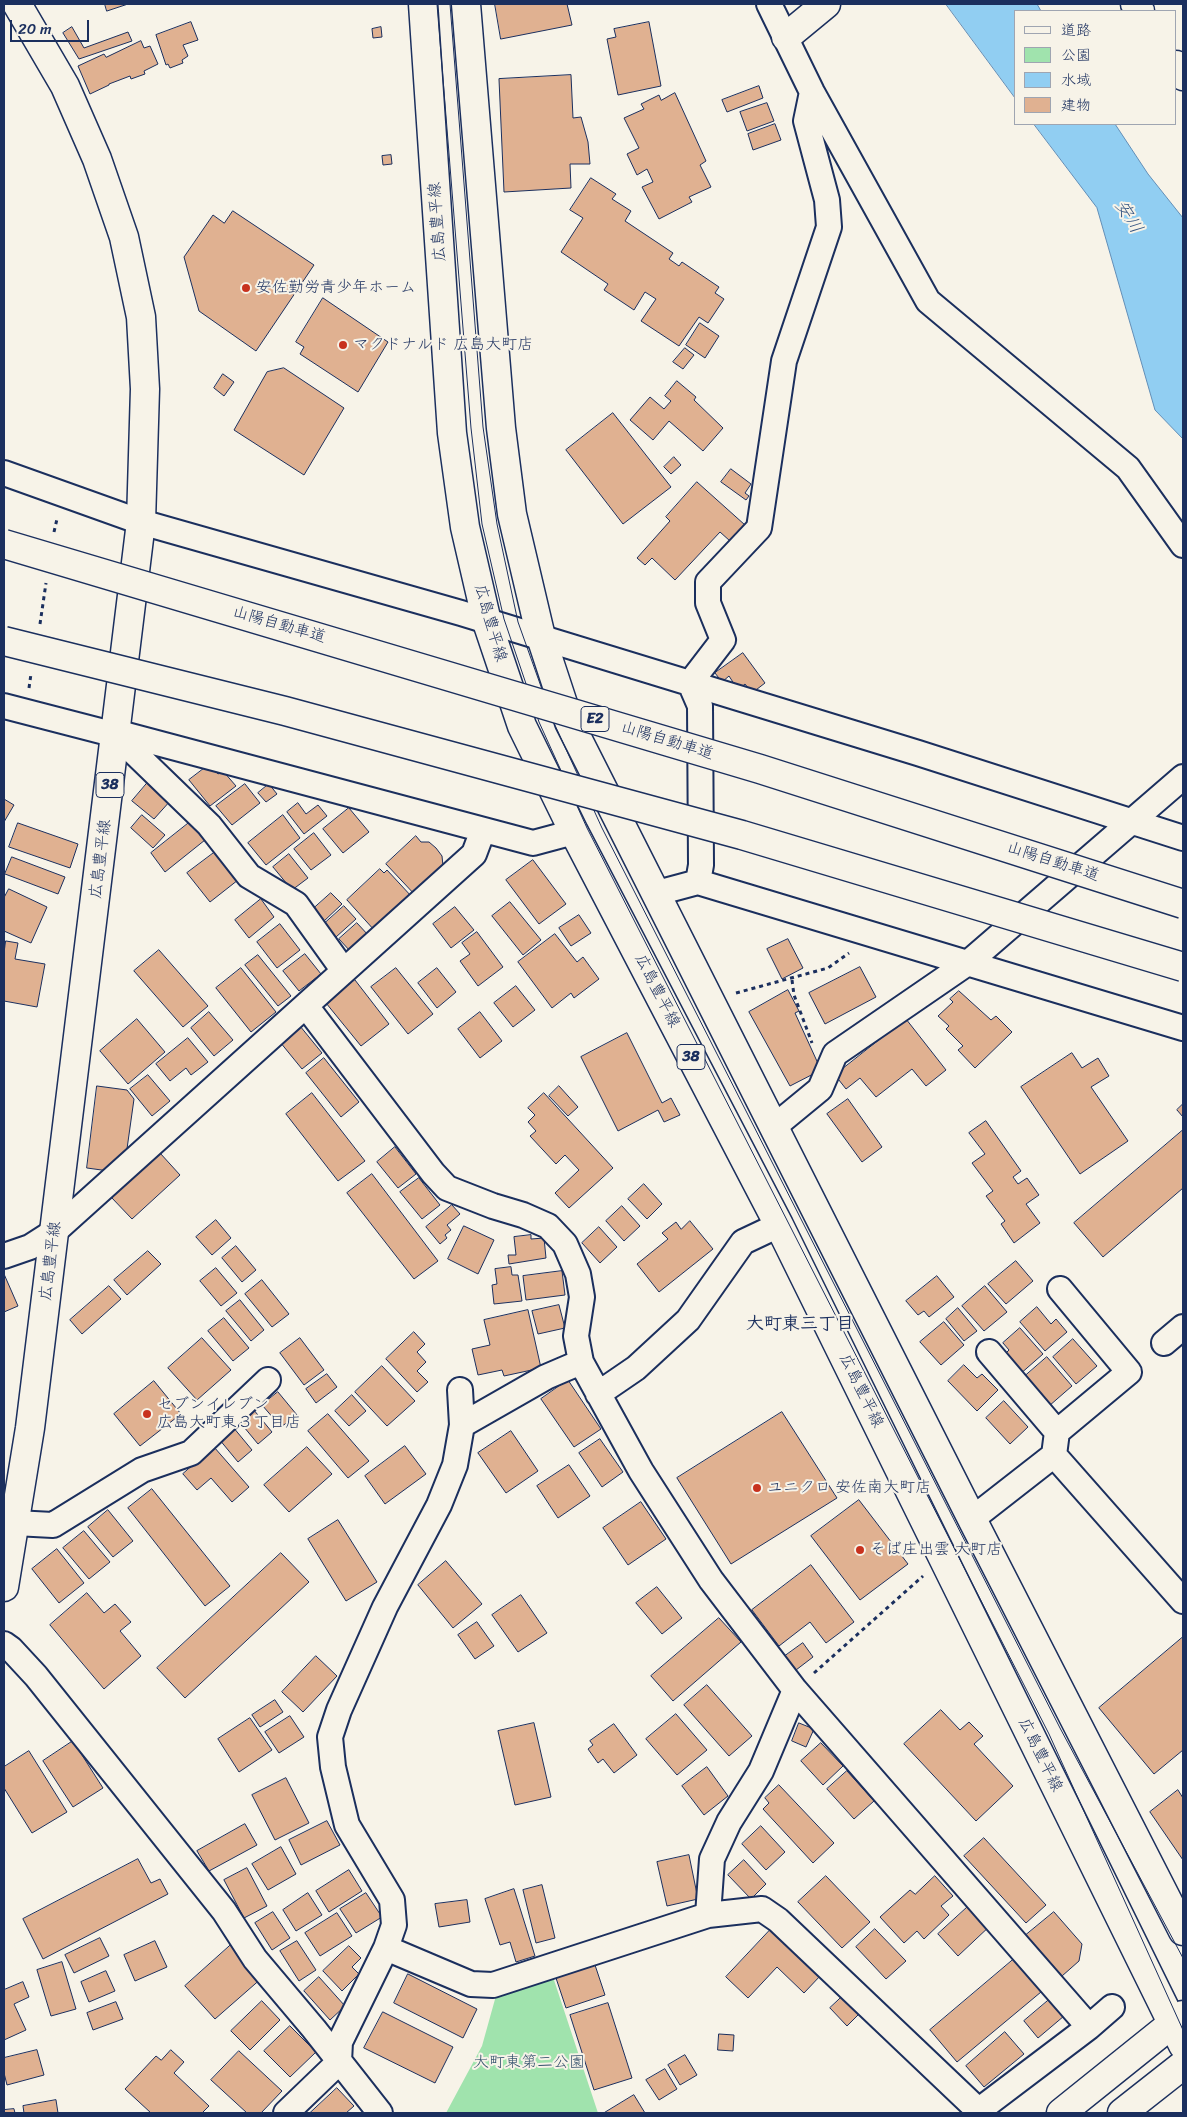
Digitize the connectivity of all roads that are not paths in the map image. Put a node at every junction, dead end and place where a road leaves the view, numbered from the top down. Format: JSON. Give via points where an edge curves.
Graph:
{"nodes":[{"id":1,"x":17,"y":4,"type":"edge"},
{"id":2,"x":423,"y":4,"type":"edge"},
{"id":3,"x":466,"y":4,"type":"edge"},
{"id":4,"x":769,"y":4,"type":"edge"},
{"id":5,"x":826,"y":4,"type":"edge"},
{"id":6,"x":786,"y":37,"type":"junction"},
{"id":7,"x":812,"y":92,"type":"junction"},
{"id":8,"x":4,"y":473,"type":"edge"},
{"id":9,"x":141,"y":522,"type":"junction"},
{"id":10,"x":4,"y":544,"type":"edge"},
{"id":11,"x":1183,"y":545,"type":"edge"},
{"id":12,"x":487,"y":622,"type":"junction"},
{"id":13,"x":541,"y":637,"type":"junction"},
{"id":14,"x":4,"y":641,"type":"edge"},
{"id":15,"x":690,"y":683,"type":"junction"},
{"id":16,"x":14,"y":709,"type":"edge"},
{"id":17,"x":116,"y":734,"type":"junction"},
{"id":18,"x":1183,"y":778,"type":"edge"},
{"id":19,"x":1134,"y":820,"type":"junction"},
{"id":20,"x":483,"y":830,"type":"junction"},
{"id":21,"x":574,"y":832,"type":"junction"},
{"id":22,"x":1183,"y":838,"type":"edge"},
{"id":23,"x":698,"y":882,"type":"junction"},
{"id":24,"x":657,"y":893,"type":"junction"},
{"id":25,"x":1183,"y":904,"type":"edge"},
{"id":26,"x":969,"y":962,"type":"junction"},
{"id":27,"x":1183,"y":967,"type":"edge"},
{"id":28,"x":344,"y":971,"type":"junction"},
{"id":29,"x":306,"y":1006,"type":"junction"},
{"id":30,"x":1183,"y":1028,"type":"edge"},
{"id":31,"x":775,"y":1126,"type":"junction"},
{"id":32,"x":778,"y":1225,"type":"junction"},
{"id":33,"x":55,"y":1231,"type":"junction"},
{"id":34,"x":4,"y":1256,"type":"edge"},
{"id":35,"x":1060,"y":1289,"type":"dead end"},
{"id":36,"x":1183,"y":1327,"type":"edge"},
{"id":37,"x":1164,"y":1343,"type":"dead end"},
{"id":38,"x":988,"y":1352,"type":"dead end"},
{"id":39,"x":581,"y":1362,"type":"junction"},
{"id":40,"x":268,"y":1380,"type":"dead end"},
{"id":41,"x":460,"y":1390,"type":"dead end"},
{"id":42,"x":598,"y":1394,"type":"junction"},
{"id":43,"x":462,"y":1425,"type":"junction"},
{"id":44,"x":1057,"y":1432,"type":"junction"},
{"id":45,"x":1054,"y":1455,"type":"junction"},
{"id":46,"x":972,"y":1519,"type":"junction"},
{"id":47,"x":15,"y":1523,"type":"junction"},
{"id":48,"x":4,"y":1587,"type":"edge"},
{"id":49,"x":1183,"y":1601,"type":"edge"},
{"id":50,"x":4,"y":1644,"type":"edge"},
{"id":51,"x":795,"y":1690,"type":"junction"},
{"id":52,"x":708,"y":1915,"type":"junction"},
{"id":53,"x":1183,"y":1931,"type":"edge"},
{"id":54,"x":386,"y":1948,"type":"junction"},
{"id":55,"x":1112,"y":2007,"type":"dead end"},
{"id":56,"x":1089,"y":2027,"type":"junction"},
{"id":57,"x":1179,"y":2028,"type":"edge"},
{"id":58,"x":339,"y":2062,"type":"junction"},
{"id":59,"x":1183,"y":2065,"type":"edge"},
{"id":60,"x":980,"y":2112,"type":"edge"},
{"id":61,"x":286,"y":2113,"type":"edge"},
{"id":62,"x":380,"y":2113,"type":"edge"},
{"id":63,"x":1061,"y":2113,"type":"edge"},
{"id":64,"x":1122,"y":2113,"type":"edge"}],
"edges":[{"from":1,"to":9,"type":"main road","name":"広島豊平線","number":"38","via":[[64,86],[97,159],[124,237],[142,317],[145,389]]},
{"from":2,"to":12,"type":"main road","name":"広島豊平線","number":"38","via":[[452,432],[465,527]]},
{"from":3,"to":13,"type":"main road","via":[[501,428],[512,514]]},
{"from":4,"to":6,"type":"street"},
{"from":5,"to":6,"type":"main road"},
{"from":6,"to":7,"type":"street"},
{"from":7,"to":11,"type":"street","via":[[928,301],[1128,468]]},
{"from":7,"to":15,"type":"street","via":[[806,121],[827,200],[829,227],[784,361],[759,528],[708,582],[708,603],[723,640]]},
{"from":8,"to":9,"type":"street"},
{"from":9,"to":12,"type":"street"},
{"from":9,"to":17,"type":"main road","name":"広島豊平線","number":"38"},
{"from":10,"to":25,"type":"main road","name":"山陽自動車道","number":"E2","bridge":true,"via":[[760,769]]},
{"from":12,"to":13,"type":"street"},
{"from":12,"to":21,"type":"main road","name":"広島豊平線","number":"38","via":[[522,726]]},
{"from":13,"to":15,"type":"street"},
{"from":13,"to":24,"type":"main road","via":[[568,722]]},
{"from":14,"to":27,"type":"main road","bridge":true,"via":[[285,711],[742,835]]},
{"from":15,"to":19,"type":"street"},
{"from":15,"to":23,"type":"street","via":[[700,706],[701,865]]},
{"from":16,"to":17,"type":"street"},
{"from":17,"to":20,"type":"street"},
{"from":17,"to":28,"type":"street","via":[[209,825],[249,876],[296,904]]},
{"from":17,"to":33,"type":"main road","name":"広島豊平線","number":"38"},
{"from":18,"to":19,"type":"street"},
{"from":19,"to":22,"type":"street"},
{"from":19,"to":26,"type":"street"},
{"from":20,"to":21,"type":"street","via":[[533,843]]},
{"from":20,"to":28,"type":"street","via":[[474,854]]},
{"from":21,"to":32,"type":"main road","name":"広島豊平線","number":"38"},
{"from":23,"to":24,"type":"street"},
{"from":23,"to":26,"type":"street"},
{"from":24,"to":31,"type":"main road"},
{"from":26,"to":30,"type":"street"},
{"from":26,"to":31,"type":"street","via":[[835,1054],[820,1089]]},
{"from":28,"to":29,"type":"street"},
{"from":29,"to":33,"type":"street"},
{"from":29,"to":39,"type":"street","via":[[447,1188],[548,1226],[565,1244],[578,1274],[582,1297],[576,1336]]},
{"from":31,"to":46,"type":"main road"},
{"from":32,"to":42,"type":"street","via":[[743,1242],[688,1320],[636,1368]]},
{"from":32,"to":57,"type":"main road","name":"広島豊平線","number":"38"},
{"from":33,"to":34,"type":"street","via":[[30,1247]]},
{"from":33,"to":47,"type":"main road","name":"広島豊平線","number":"38"},
{"from":35,"to":44,"type":"street","via":[[1129,1372]]},
{"from":36,"to":37,"type":"street"},
{"from":38,"to":44,"type":"street"},
{"from":39,"to":42,"type":"street"},
{"from":39,"to":43,"type":"street","via":[[546,1377]]},
{"from":40,"to":47,"type":"street","via":[[192,1453],[142,1470],[52,1525]]},
{"from":41,"to":43,"type":"street"},
{"from":42,"to":51,"type":"street","via":[[641,1471],[711,1580]]},
{"from":43,"to":54,"type":"street","via":[[455,1465],[442,1497],[385,1607],[330,1737],[333,1767],[348,1826],[392,1900],[394,1926]]},
{"from":44,"to":45,"type":"street"},
{"from":45,"to":46,"type":"street"},
{"from":45,"to":49,"type":"street"},
{"from":46,"to":53,"type":"main road"},
{"from":47,"to":48,"type":"main road","name":"広島豊平線","number":"38"},
{"from":50,"to":58,"type":"street","via":[[36,1676],[224,1911],[255,1959]]},
{"from":51,"to":52,"type":"street","via":[[761,1771],[729,1822],[712,1859]]},
{"from":51,"to":56,"type":"street"},
{"from":52,"to":54,"type":"street","via":[[493,1985],[471,1984]]},
{"from":52,"to":60,"type":"street","via":[[762,1909],[778,1920]]},
{"from":54,"to":58,"type":"street","via":[[340,2042]]},
{"from":55,"to":56,"type":"street"},
{"from":56,"to":60,"type":"street"},
{"from":57,"to":63,"type":"main road"},
{"from":58,"to":61,"type":"street"},
{"from":58,"to":62,"type":"street"},
{"from":59,"to":64,"type":"main road"}]}
